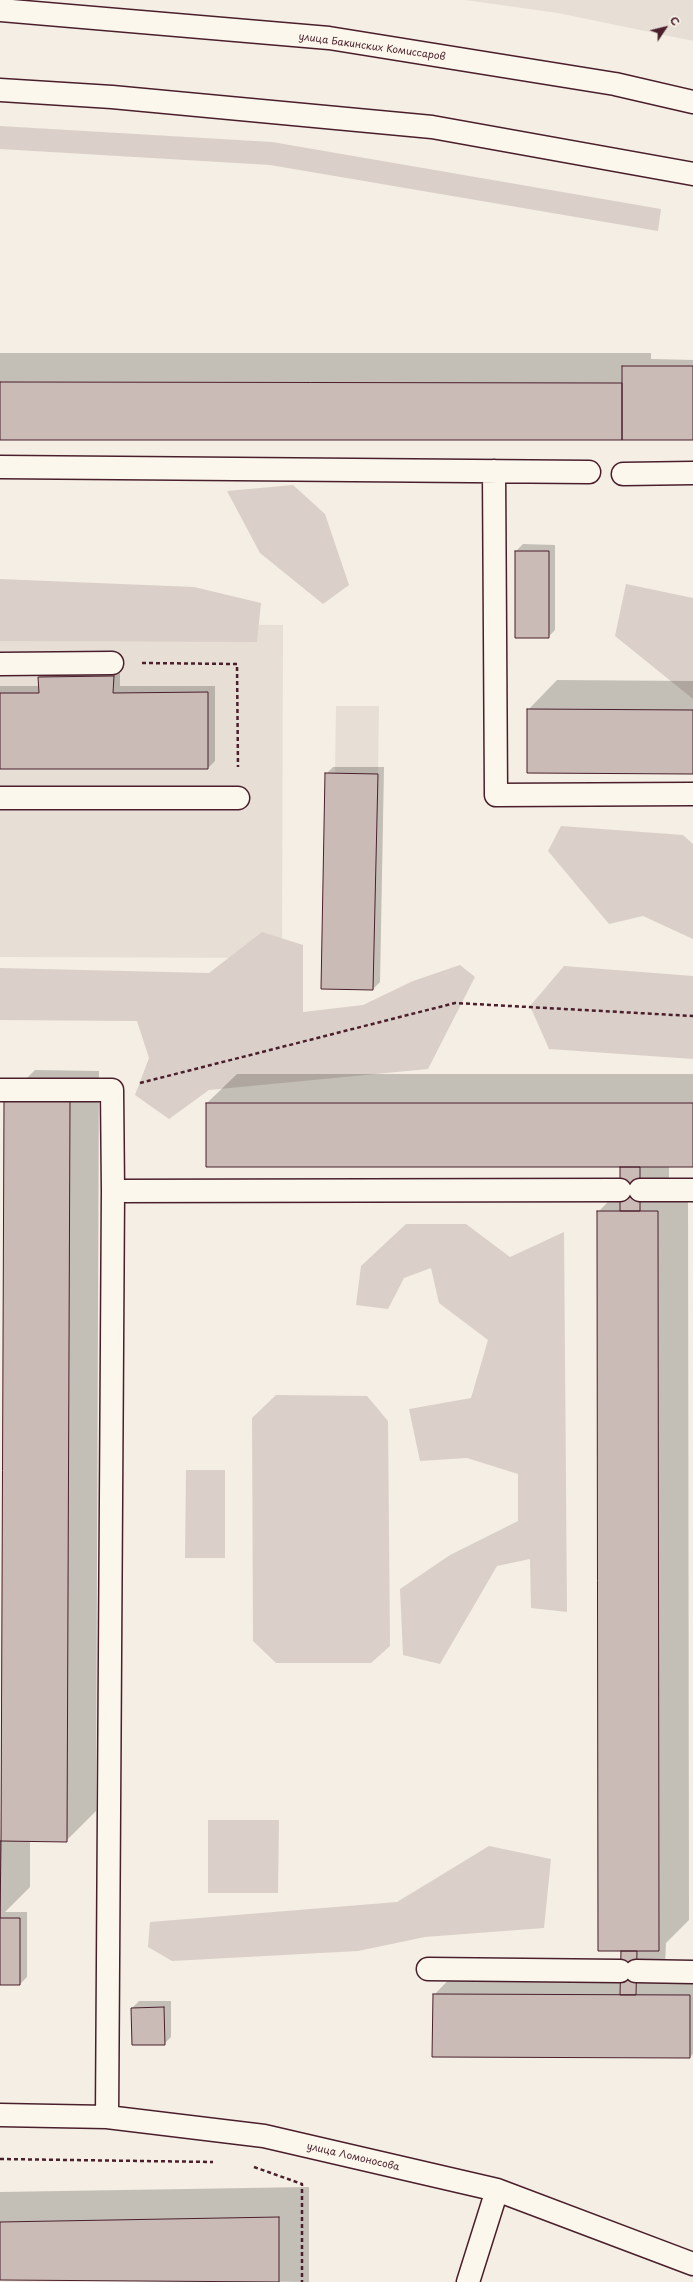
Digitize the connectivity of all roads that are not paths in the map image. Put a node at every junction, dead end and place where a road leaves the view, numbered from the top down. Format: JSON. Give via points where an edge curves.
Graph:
{"nodes":[{"id":1,"x":0,"y":10,"type":"edge"},
{"id":2,"x":0,"y":90,"type":"edge"},
{"id":3,"x":693,"y":102,"type":"edge"},
{"id":4,"x":693,"y":174,"type":"edge"},
{"id":5,"x":0,"y":467,"type":"edge"},
{"id":6,"x":494,"y":471,"type":"junction"},
{"id":7,"x":588,"y":472,"type":"dead end"},
{"id":8,"x":693,"y":473,"type":"edge"},
{"id":9,"x":623,"y":474,"type":"dead end"},
{"id":10,"x":0,"y":664,"type":"edge"},
{"id":11,"x":112,"y":664,"type":"road end"},
{"id":12,"x":693,"y":794,"type":"edge"},
{"id":13,"x":0,"y":798,"type":"edge"},
{"id":14,"x":238,"y":798,"type":"road end"},
{"id":15,"x":0,"y":1090,"type":"edge"},
{"id":16,"x":693,"y":1190,"type":"edge"},
{"id":17,"x":113,"y":1191,"type":"junction"},
{"id":18,"x":428,"y":1969,"type":"dead end"},
{"id":19,"x":693,"y":1972,"type":"edge"},
{"id":20,"x":0,"y":2115,"type":"edge"},
{"id":21,"x":107,"y":2117,"type":"junction"},
{"id":22,"x":497,"y":2190,"type":"junction"},
{"id":23,"x":693,"y":2264,"type":"edge"},
{"id":24,"x":468,"y":2282,"type":"edge"}],
"edges":[{"from":1,"to":3,"type":"main road","name":"улица Бакинских Комиссаров","via":[[329,38],[614,84]]},
{"from":2,"to":4,"type":"main road","via":[[112,97],[432,127]]},
{"from":5,"to":6,"type":"main road"},
{"from":6,"to":7,"type":"main road"},
{"from":6,"to":12,"type":"main road","via":[[496,795]]},
{"from":8,"to":9,"type":"main road"},
{"from":10,"to":11,"type":"main road"},
{"from":13,"to":14,"type":"main road"},
{"from":15,"to":17,"type":"main road","via":[[112,1090]]},
{"from":16,"to":17,"type":"main road"},
{"from":17,"to":21,"type":"main road"},
{"from":18,"to":19,"type":"main road"},
{"from":20,"to":21,"type":"main road","name":"улица Ломоносова"},
{"from":21,"to":22,"type":"main road","name":"улица Ломоносова","via":[[264,2136]]},
{"from":22,"to":23,"type":"main road","name":"улица Ломоносова"},
{"from":22,"to":24,"type":"main road"}]}
